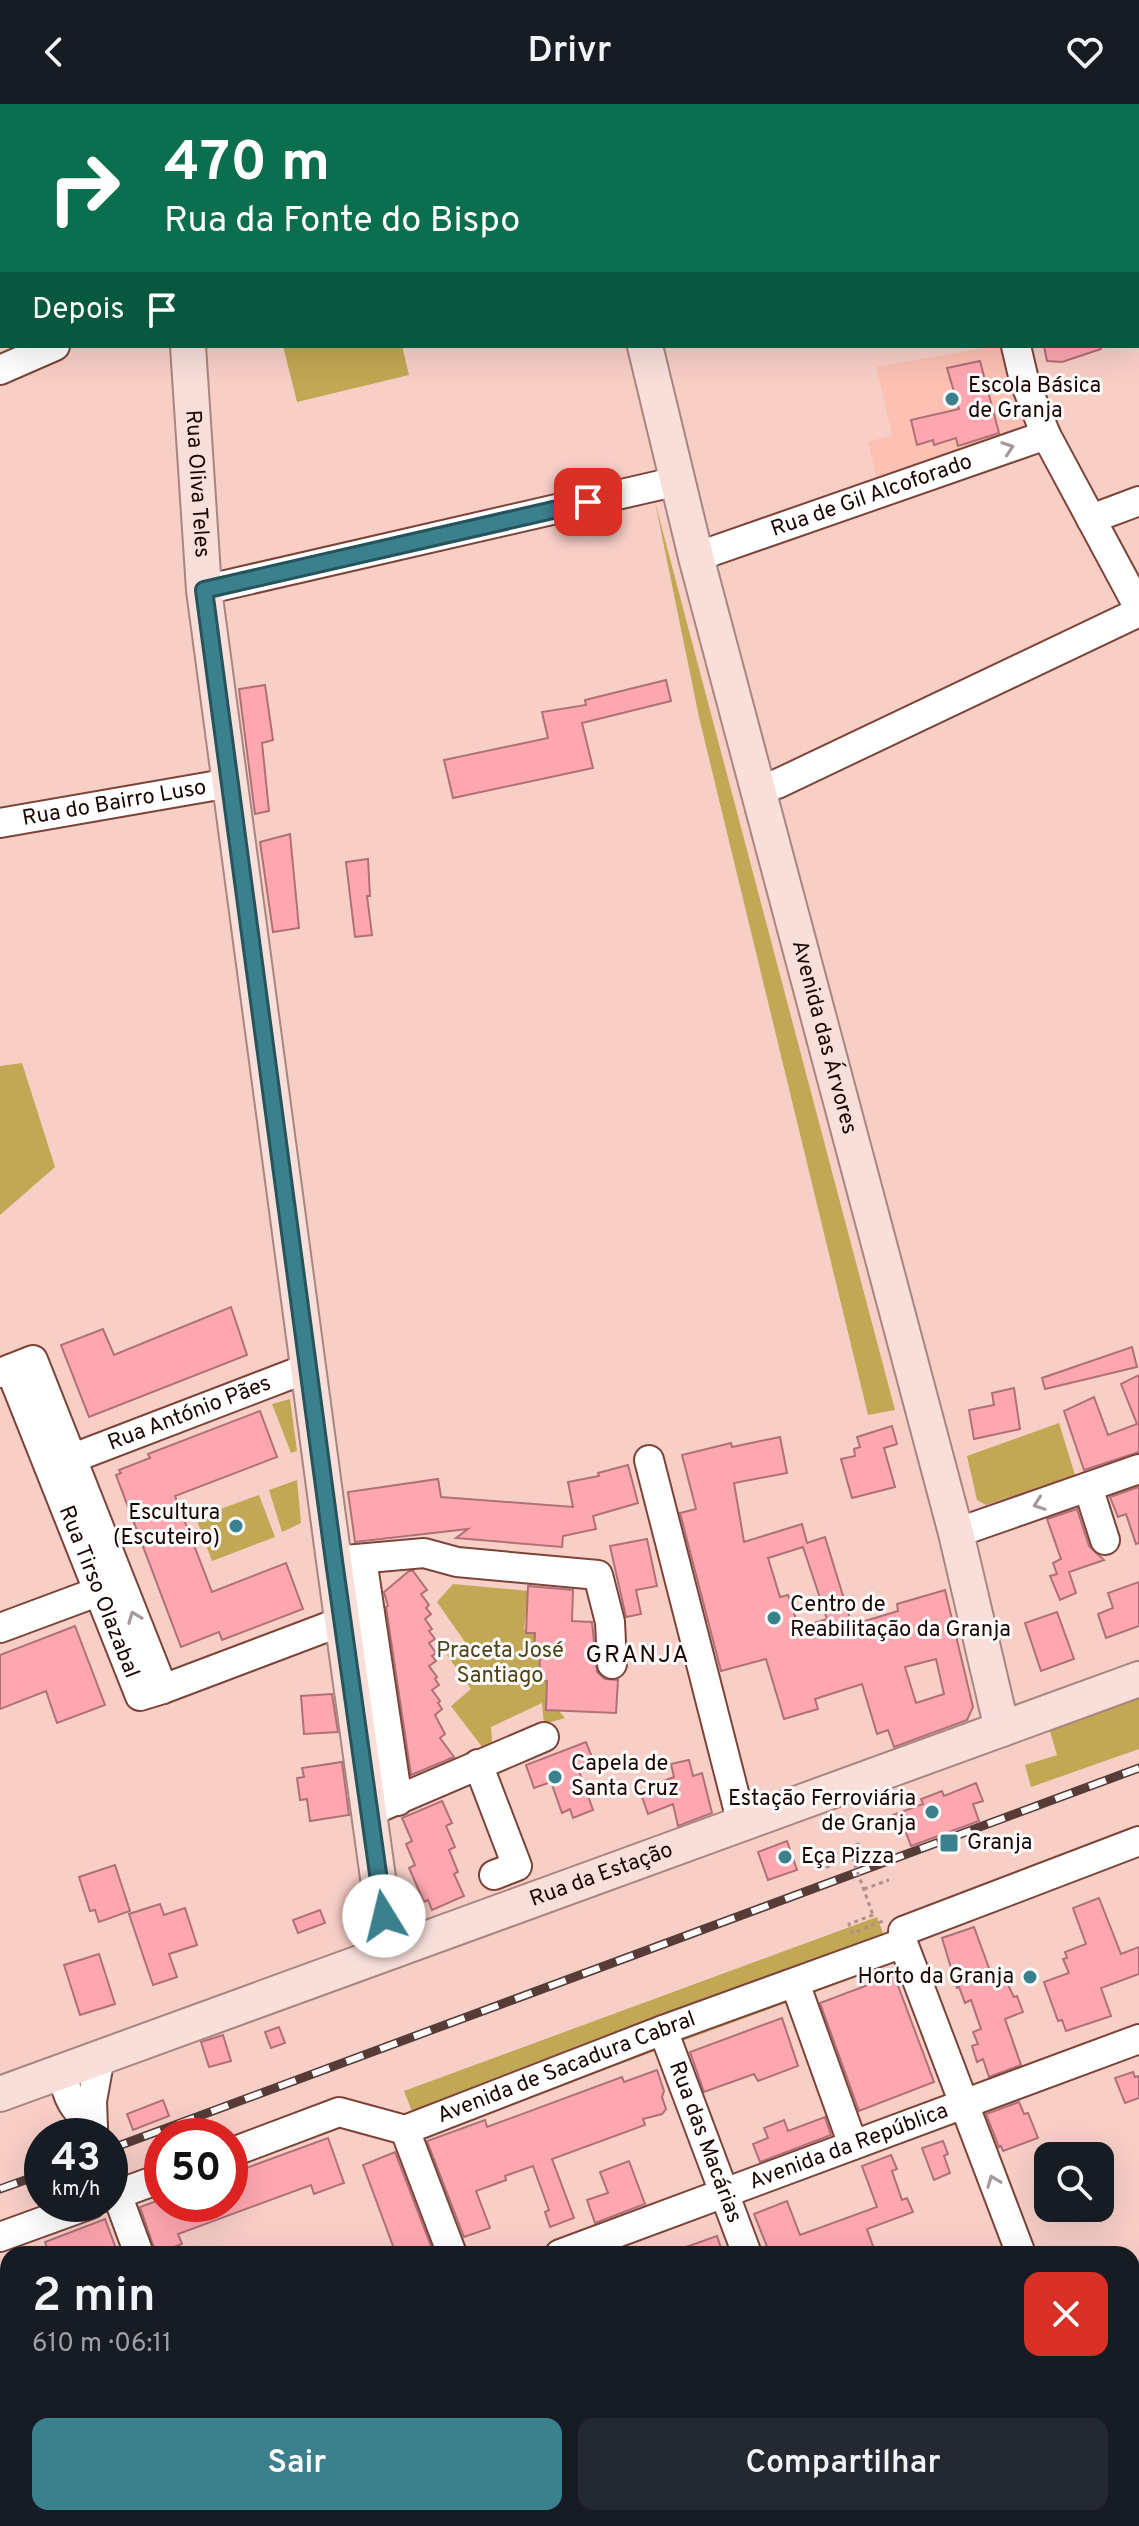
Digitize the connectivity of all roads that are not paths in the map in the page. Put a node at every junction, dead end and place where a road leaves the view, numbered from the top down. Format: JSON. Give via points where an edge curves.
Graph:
{"nodes":[{"id":1,"x":50,"y":348,"type":"edge"},
{"id":2,"x":188,"y":348,"type":"edge"},
{"id":3,"x":643,"y":348,"type":"edge"},
{"id":4,"x":1016,"y":348,"type":"edge"},
{"id":5,"x":0,"y":370,"type":"edge"},
{"id":6,"x":1046,"y":435,"type":"junction"},
{"id":7,"x":678,"y":481,"type":"junction"},
{"id":8,"x":1139,"y":501,"type":"edge"},
{"id":9,"x":1091,"y":519,"type":"junction"},
{"id":10,"x":696,"y":557,"type":"junction"},
{"id":11,"x":204,"y":590,"type":"junction"},
{"id":12,"x":1139,"y":610,"type":"edge"},
{"id":13,"x":230,"y":783,"type":"junction"},
{"id":14,"x":777,"y":784,"type":"dead end"},
{"id":15,"x":0,"y":823,"type":"edge"},
{"id":16,"x":14,"y":1367,"type":"edge"},
{"id":17,"x":308,"y":1368,"type":"junction"},
{"id":18,"x":649,"y":1460,"type":"dead end"},
{"id":19,"x":61,"y":1463,"type":"junction"},
{"id":20,"x":1139,"y":1469,"type":"edge"},
{"id":21,"x":1088,"y":1487,"type":"junction"},
{"id":22,"x":956,"y":1533,"type":"junction"},
{"id":23,"x":1105,"y":1540,"type":"dead end"},
{"id":24,"x":348,"y":1560,"type":"junction"},
{"id":25,"x":97,"y":1592,"type":"junction"},
{"id":26,"x":343,"y":1621,"type":"junction"},
{"id":27,"x":0,"y":1628,"type":"edge"},
{"id":28,"x":612,"y":1664,"type":"dead end"},
{"id":29,"x":1139,"y":1679,"type":"edge"},
{"id":30,"x":163,"y":1689,"type":"junction"},
{"id":31,"x":1002,"y":1729,"type":"junction"},
{"id":32,"x":544,"y":1737,"type":"dead end"},
{"id":33,"x":478,"y":1764,"type":"junction"},
{"id":34,"x":383,"y":1806,"type":"junction"},
{"id":35,"x":742,"y":1824,"type":"junction"},
{"id":36,"x":1139,"y":1841,"type":"edge"},
{"id":37,"x":494,"y":1875,"type":"dead end"},
{"id":38,"x":898,"y":1931,"type":"junction"},
{"id":39,"x":392,"y":1951,"type":"junction"},
{"id":40,"x":795,"y":1983,"type":"junction"},
{"id":41,"x":663,"y":2030,"type":"junction"},
{"id":42,"x":1139,"y":2039,"type":"edge"},
{"id":43,"x":100,"y":2057,"type":"junction"},
{"id":44,"x":63,"y":2071,"type":"junction"},
{"id":45,"x":10,"y":2090,"type":"edge"},
{"id":46,"x":963,"y":2104,"type":"junction"},
{"id":47,"x":83,"y":2105,"type":"junction"},
{"id":48,"x":405,"y":2130,"type":"junction"},
{"id":49,"x":853,"y":2145,"type":"junction"},
{"id":50,"x":248,"y":2146,"type":"edge"},
{"id":51,"x":724,"y":2194,"type":"junction"},
{"id":52,"x":41,"y":2222,"type":"edge"},
{"id":53,"x":120,"y":2222,"type":"edge"},
{"id":54,"x":0,"y":2237,"type":"edge"},
{"id":55,"x":134,"y":2246,"type":"edge"},
{"id":56,"x":449,"y":2246,"type":"edge"},
{"id":57,"x":582,"y":2246,"type":"edge"},
{"id":58,"x":744,"y":2246,"type":"edge"},
{"id":59,"x":1018,"y":2246,"type":"edge"}],
"edges":[{"from":1,"to":5,"type":"street"},
{"from":2,"to":11,"type":"main road","name":"Rua Oliva Teles"},
{"from":3,"to":7,"type":"main road","name":"Avenida das Árvores"},
{"from":4,"to":6,"type":"street"},
{"from":6,"to":9,"type":"street"},
{"from":10,"to":6,"type":"street","name":"Rua de Gil Alcoforado","one_way":true},
{"from":7,"to":10,"type":"main road","name":"Avenida das Árvores"},
{"from":7,"to":11,"type":"street"},
{"from":8,"to":9,"type":"street"},
{"from":9,"to":12,"type":"street"},
{"from":10,"to":22,"type":"main road","name":"Avenida das Árvores"},
{"from":11,"to":13,"type":"main road","name":"Rua Oliva Teles"},
{"from":12,"to":14,"type":"street"},
{"from":13,"to":15,"type":"street","name":"Rua do Bairro Luso"},
{"from":13,"to":17,"type":"main road","name":"Rua Oliva Teles"},
{"from":16,"to":19,"type":"street","name":"Rua Tirso Olazabal"},
{"from":17,"to":19,"type":"street","name":"Rua António Pães"},
{"from":17,"to":24,"type":"main road","name":"Rua Oliva Teles"},
{"from":18,"to":35,"type":"street"},
{"from":19,"to":25,"type":"street","name":"Rua Tirso Olazabal"},
{"from":30,"to":19,"type":"street","name":"Rua Tirso Olazabal","one_way":true},
{"from":20,"to":21,"type":"street"},
{"from":21,"to":22,"type":"street","one_way":true},
{"from":21,"to":23,"type":"street"},
{"from":22,"to":31,"type":"main road","name":"Avenida das Árvores"},
{"from":24,"to":26,"type":"main road","name":"Rua Oliva Teles"},
{"from":24,"to":28,"type":"street","via":[[424,1553],[457,1562],[598,1575],[610,1622]]},
{"from":24,"to":34,"type":"street"},
{"from":25,"to":27,"type":"street"},
{"from":25,"to":30,"type":"street","name":"Rua Tirso Olazabal","via":[[140,1696]]},
{"from":26,"to":30,"type":"street","name":"Rua Tirso Olazabal"},
{"from":26,"to":34,"type":"main road","name":"Rua Oliva Teles"},
{"from":29,"to":31,"type":"main road","name":"Rua da Estação"},
{"from":31,"to":35,"type":"main road","name":"Rua da Estação"},
{"from":32,"to":33,"type":"street"},
{"from":33,"to":34,"type":"street"},
{"from":33,"to":37,"type":"street","via":[[517,1866]]},
{"from":34,"to":39,"type":"main road","name":"Rua Oliva Teles","via":[[385,1928]]},
{"from":35,"to":39,"type":"main road","name":"Rua da Estação"},
{"from":36,"to":38,"type":"street","name":"Avenida de Sacadura Cabral"},
{"from":38,"to":40,"type":"street","name":"Avenida de Sacadura Cabral"},
{"from":38,"to":46,"type":"street"},
{"from":39,"to":43,"type":"main road","name":"Rua da Estação"},
{"from":40,"to":41,"type":"street","name":"Avenida de Sacadura Cabral"},
{"from":40,"to":49,"type":"street"},
{"from":41,"to":48,"type":"street","name":"Avenida de Sacadura Cabral"},
{"from":41,"to":51,"type":"street","name":"Rua das Macárias"},
{"from":42,"to":46,"type":"street","name":"Avenida da República"},
{"from":43,"to":44,"type":"main road","name":"Rua da Estação"},
{"from":43,"to":47,"type":"street"},
{"from":44,"to":45,"type":"main road","name":"Rua da Estação"},
{"from":44,"to":47,"type":"street","via":[[79,2081]]},
{"from":45,"to":47,"type":"street"},
{"from":46,"to":49,"type":"street","name":"Avenida da República"},
{"from":59,"to":46,"type":"street","one_way":true},
{"from":48,"to":50,"type":"street","via":[[339,2112]]},
{"from":48,"to":56,"type":"street"},
{"from":49,"to":51,"type":"street","name":"Avenida da República"},
{"from":51,"to":57,"type":"street","name":"Avenida da República"},
{"from":51,"to":58,"type":"street","name":"Rua das Macárias"},
{"from":52,"to":54,"type":"street"},
{"from":53,"to":55,"type":"street"}]}
